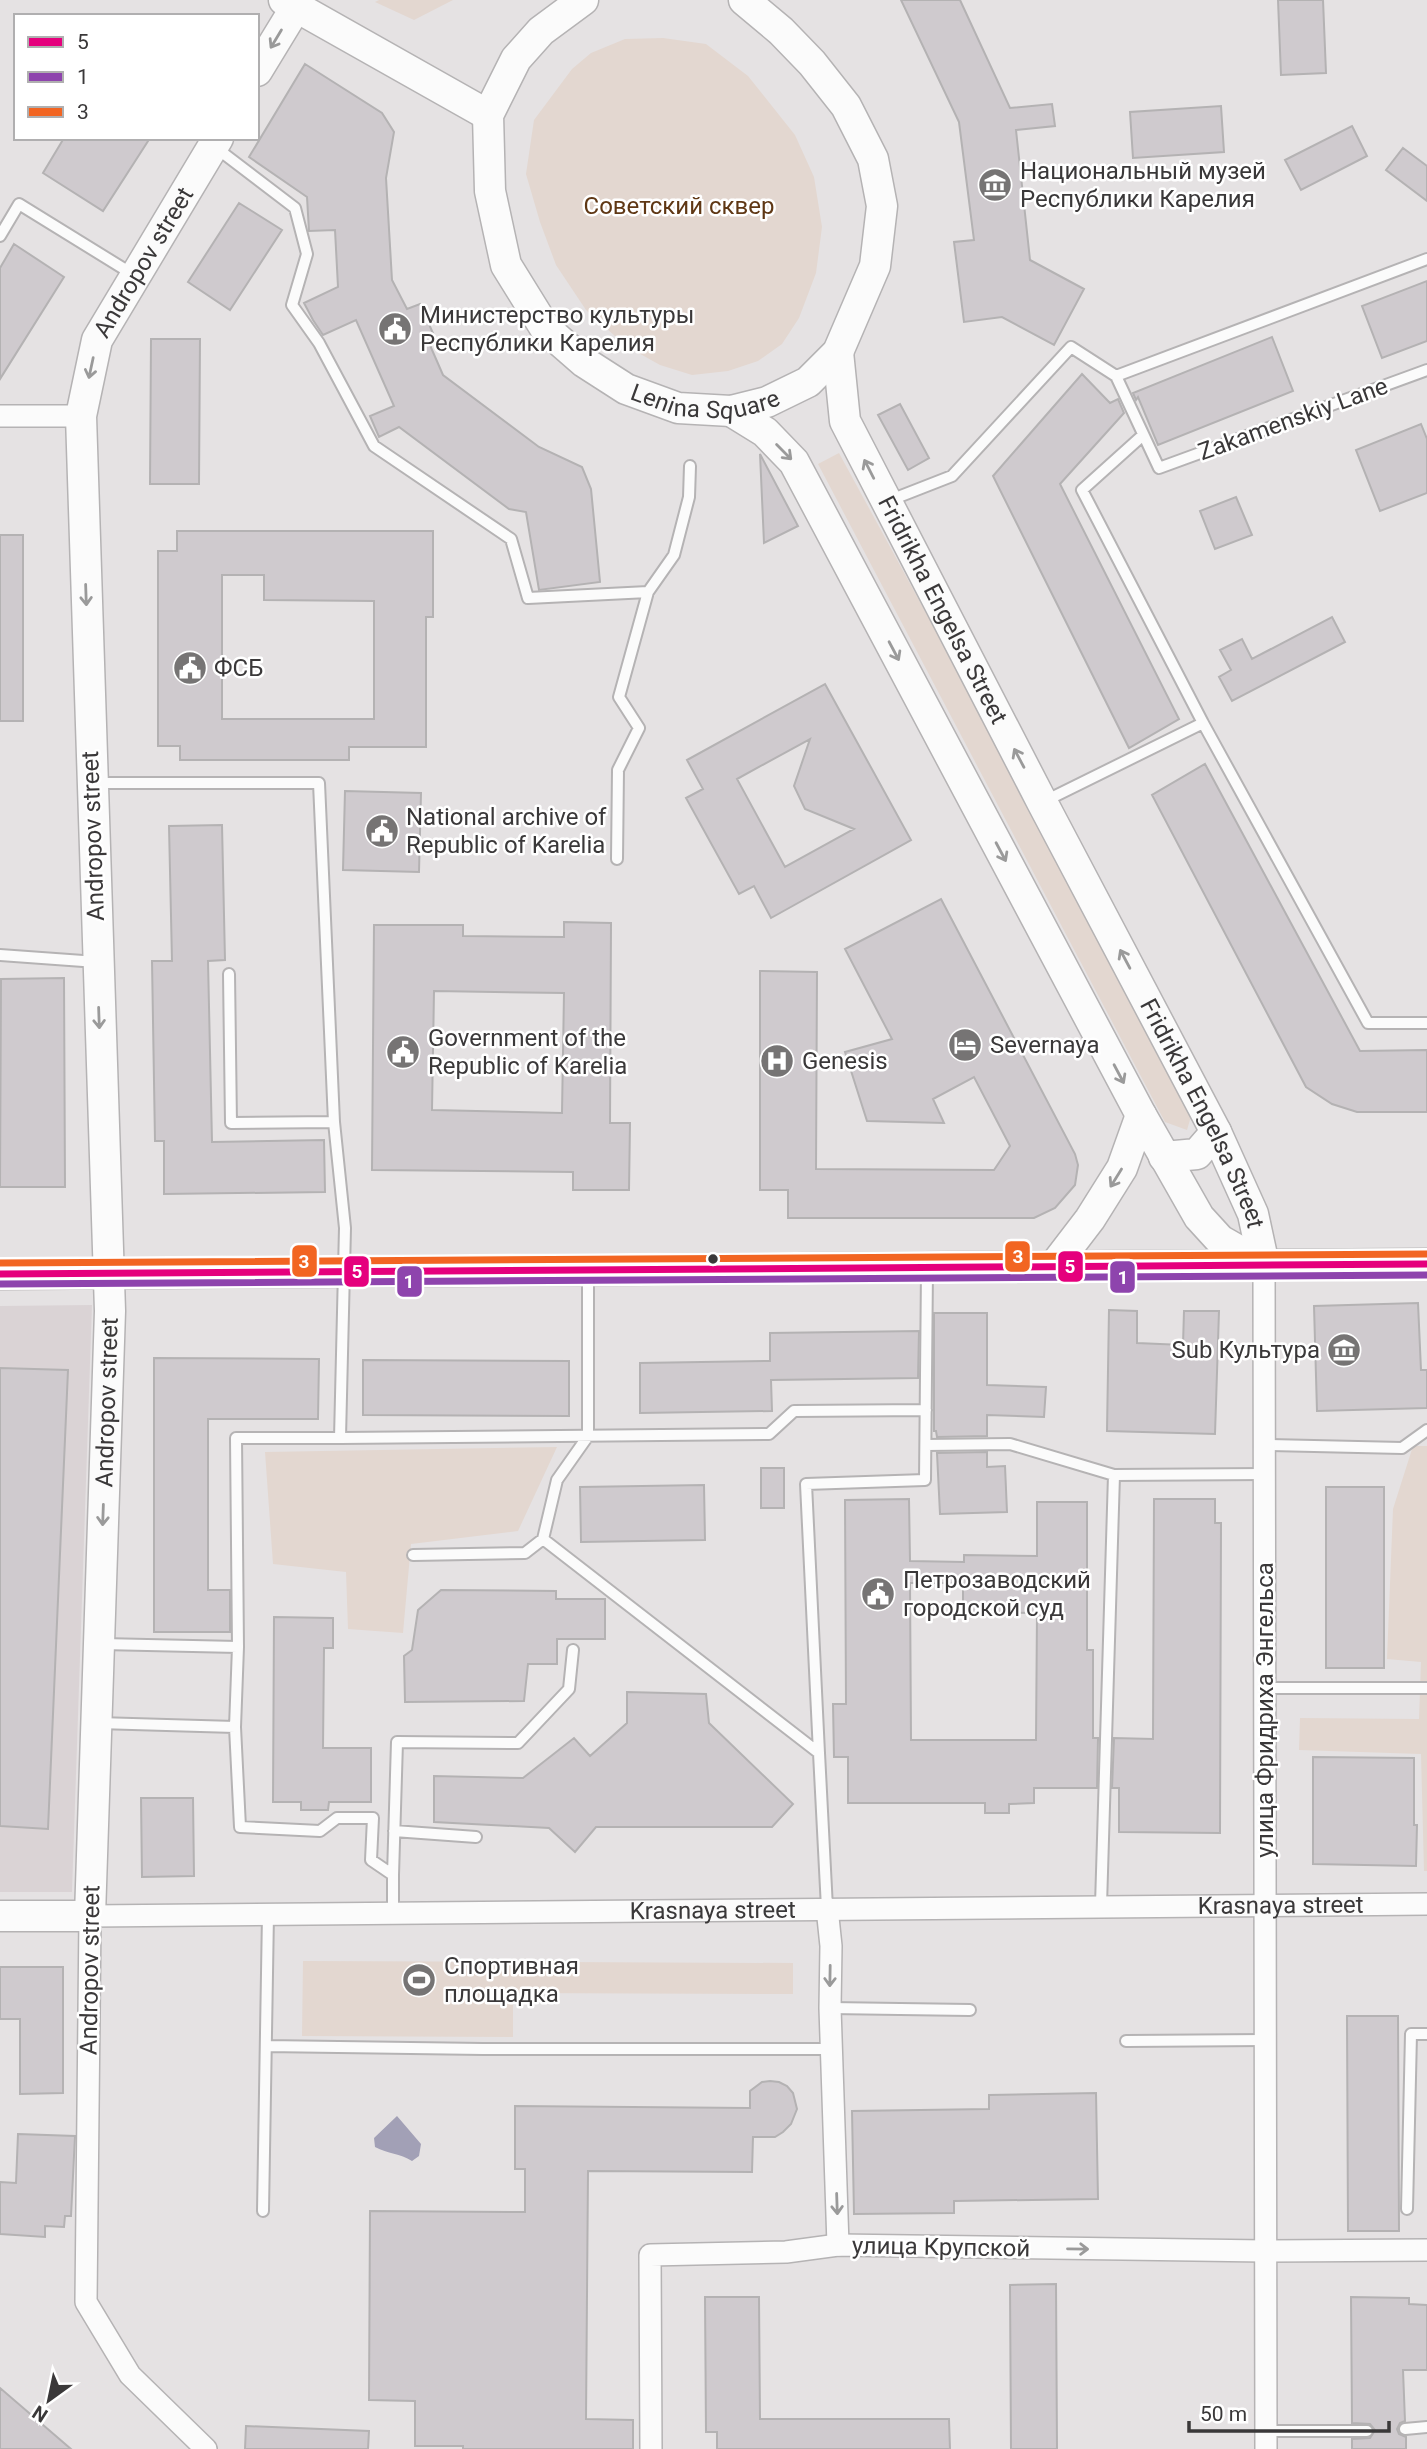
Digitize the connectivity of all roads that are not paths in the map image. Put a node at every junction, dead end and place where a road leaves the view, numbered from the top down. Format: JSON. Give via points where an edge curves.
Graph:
{"nodes":[{"id":1,"x":583,"y":0,"type":"edge"},
{"id":2,"x":744,"y":0,"type":"edge"},
{"id":3,"x":290,"y":4,"type":"edge"},
{"id":4,"x":259,"y":67,"type":"edge"},
{"id":5,"x":488,"y":115,"type":"junction"},
{"id":6,"x":216,"y":142,"type":"edge"},
{"id":7,"x":0,"y":236,"type":"edge"},
{"id":8,"x":1427,"y":258,"type":"edge"},
{"id":9,"x":136,"y":276,"type":"junction"},
{"id":10,"x":838,"y":352,"type":"junction"},
{"id":11,"x":1427,"y":370,"type":"edge"},
{"id":12,"x":1115,"y":376,"type":"junction"},
{"id":13,"x":731,"y":411,"type":"junction"},
{"id":14,"x":81,"y":415,"type":"junction"},
{"id":15,"x":0,"y":416,"type":"edge"},
{"id":16,"x":1142,"y":436,"type":"junction"},
{"id":17,"x":690,"y":466,"type":"dead end"},
{"id":18,"x":885,"y":502,"type":"junction"},
{"id":19,"x":648,"y":592,"type":"junction"},
{"id":20,"x":1203,"y":723,"type":"junction"},
{"id":21,"x":91,"y":783,"type":"junction"},
{"id":22,"x":1042,"y":802,"type":"junction"},
{"id":23,"x":617,"y":859,"type":"dead end"},
{"id":24,"x":0,"y":955,"type":"edge"},
{"id":25,"x":97,"y":962,"type":"junction"},
{"id":26,"x":229,"y":974,"type":"dead end"},
{"id":27,"x":1427,"y":1023,"type":"edge"},
{"id":28,"x":1141,"y":1115,"type":"junction"},
{"id":29,"x":334,"y":1122,"type":"junction"},
{"id":30,"x":1216,"y":1132,"type":"junction"},
{"id":31,"x":1164,"y":1157,"type":"junction"},
{"id":32,"x":1427,"y":1264,"type":"edge"},
{"id":33,"x":1264,"y":1265,"type":"junction"},
{"id":34,"x":1054,"y":1266,"type":"junction"},
{"id":35,"x":927,"y":1267,"type":"junction"},
{"id":36,"x":588,"y":1271,"type":"junction"},
{"id":37,"x":344,"y":1272,"type":"junction"},
{"id":38,"x":0,"y":1274,"type":"edge"},
{"id":39,"x":109,"y":1275,"type":"junction"},
{"id":40,"x":926,"y":1410,"type":"junction"},
{"id":41,"x":1427,"y":1430,"type":"edge"},
{"id":42,"x":588,"y":1436,"type":"junction"},
{"id":43,"x":340,"y":1438,"type":"junction"},
{"id":44,"x":1265,"y":1445,"type":"junction"},
{"id":45,"x":926,"y":1446,"type":"junction"},
{"id":46,"x":1265,"y":1474,"type":"junction"},
{"id":47,"x":1114,"y":1475,"type":"junction"},
{"id":48,"x":543,"y":1538,"type":"junction"},
{"id":49,"x":413,"y":1555,"type":"dead end"},
{"id":50,"x":99,"y":1644,"type":"junction"},
{"id":51,"x":238,"y":1647,"type":"junction"},
{"id":52,"x":573,"y":1650,"type":"dead end"},
{"id":53,"x":1265,"y":1688,"type":"junction"},
{"id":54,"x":1427,"y":1688,"type":"edge"},
{"id":55,"x":97,"y":1723,"type":"junction"},
{"id":56,"x":235,"y":1727,"type":"junction"},
{"id":57,"x":819,"y":1753,"type":"junction"},
{"id":58,"x":394,"y":1831,"type":"junction"},
{"id":59,"x":476,"y":1837,"type":"dead end"},
{"id":60,"x":393,"y":1874,"type":"junction"},
{"id":61,"x":1265,"y":1903,"type":"junction"},
{"id":62,"x":1427,"y":1904,"type":"edge"},
{"id":63,"x":1101,"y":1905,"type":"junction"},
{"id":64,"x":827,"y":1908,"type":"junction"},
{"id":65,"x":393,"y":1913,"type":"junction"},
{"id":66,"x":268,"y":1914,"type":"junction"},
{"id":67,"x":0,"y":1916,"type":"edge"},
{"id":68,"x":90,"y":1916,"type":"junction"},
{"id":69,"x":830,"y":2008,"type":"junction"},
{"id":70,"x":970,"y":2010,"type":"dead end"},
{"id":71,"x":1427,"y":2034,"type":"edge"},
{"id":72,"x":1265,"y":2040,"type":"junction"},
{"id":73,"x":1126,"y":2041,"type":"dead end"},
{"id":74,"x":266,"y":2046,"type":"junction"},
{"id":75,"x":832,"y":2049,"type":"junction"},
{"id":76,"x":1407,"y":2209,"type":"dead end"},
{"id":77,"x":263,"y":2211,"type":"dead end"},
{"id":78,"x":838,"y":2245,"type":"junction"},
{"id":79,"x":1427,"y":2250,"type":"edge"},
{"id":80,"x":1265,"y":2251,"type":"junction"},
{"id":81,"x":1427,"y":2427,"type":"edge"},
{"id":82,"x":1405,"y":2429,"type":"dead end"},
{"id":83,"x":1367,"y":2431,"type":"dead end"},
{"id":84,"x":1266,"y":2440,"type":"edge"},
{"id":85,"x":206,"y":2449,"type":"edge"},
{"id":86,"x":651,"y":2449,"type":"edge"}],
"edges":[{"from":1,"to":5,"type":"main road","name":"Lenina Square","via":[[541,31],[516,59]]},
{"from":2,"to":10,"type":"main road","name":"Lenina Square","via":[[812,63],[846,106],[873,159],[882,206],[875,266]]},
{"from":3,"to":4,"type":"main road","one_way":true},
{"from":3,"to":5,"type":"main road"},
{"from":5,"to":13,"type":"main road","name":"Lenina Square","via":[[490,191],[506,265],[545,328],[584,362],[626,389],[678,408]]},
{"from":6,"to":9,"type":"main road","name":"Andropov street"},
{"from":6,"to":19,"type":"lane","via":[[295,208],[307,254],[292,305],[319,343],[374,446],[512,539],[528,598]]},
{"from":7,"to":9,"type":"lane","via":[[19,204]]},
{"from":8,"to":12,"type":"lane"},
{"from":9,"to":14,"type":"main road","name":"Andropov street","one_way":true,"via":[[97,340]]},
{"from":10,"to":13,"type":"main road","name":"Lenina Square","via":[[808,382],[767,402]]},
{"from":18,"to":10,"type":"main road","name":"Fridrikha Engelsa Street","one_way":true,"via":[[845,421]]},
{"from":11,"to":16,"type":"lane","name":"Zakamenskiy Lane","via":[[1159,468]]},
{"from":12,"to":16,"type":"lane"},
{"from":12,"to":18,"type":"lane","via":[[1071,347],[952,477]]},
{"from":13,"to":28,"type":"main road","name":"Fridrikha Engelsa Street","one_way":true,"via":[[765,432],[794,462]]},
{"from":14,"to":15,"type":"street"},
{"from":14,"to":21,"type":"main road","name":"Andropov street","one_way":true},
{"from":16,"to":20,"type":"lane","via":[[1082,491]]},
{"from":17,"to":19,"type":"lane","via":[[689,497],[674,555]]},
{"from":22,"to":18,"type":"main road","name":"Fridrikha Engelsa Street","one_way":true},
{"from":19,"to":23,"type":"lane","via":[[619,697],[639,729],[618,769]]},
{"from":20,"to":22,"type":"lane"},
{"from":20,"to":27,"type":"lane","via":[[1368,1023]]},
{"from":21,"to":25,"type":"main road","name":"Andropov street"},
{"from":21,"to":29,"type":"lane","via":[[319,783]]},
{"from":30,"to":22,"type":"main road","name":"Fridrikha Engelsa Street","one_way":true},
{"from":24,"to":25,"type":"lane"},
{"from":25,"to":39,"type":"main road","name":"Andropov street","one_way":true},
{"from":26,"to":29,"type":"lane","via":[[231,1122]]},
{"from":28,"to":31,"type":"main road","name":"Fridrikha Engelsa Street"},
{"from":28,"to":34,"type":"main road","one_way":true,"via":[[1122,1168]]},
{"from":29,"to":37,"type":"lane","via":[[345,1228]]},
{"from":30,"to":31,"type":"main road","via":[[1197,1154]]},
{"from":30,"to":33,"type":"main road","name":"Fridrikha Engelsa Street","via":[[1253,1214]]},
{"from":31,"to":33,"type":"main road","name":"Fridrikha Engelsa Street","via":[[1199,1217],[1220,1240]]},
{"from":32,"to":33,"type":"main road"},
{"from":33,"to":34,"type":"main road"},
{"from":33,"to":44,"type":"street","name":"улица Фридриха Энгельса"},
{"from":34,"to":35,"type":"main road"},
{"from":35,"to":36,"type":"main road"},
{"from":35,"to":40,"type":"lane"},
{"from":36,"to":37,"type":"main road"},
{"from":36,"to":42,"type":"lane"},
{"from":37,"to":39,"type":"main road"},
{"from":37,"to":43,"type":"lane"},
{"from":38,"to":39,"type":"main road"},
{"from":39,"to":50,"type":"main road","name":"Andropov street","one_way":true},
{"from":40,"to":42,"type":"lane","via":[[794,1411],[769,1434]]},
{"from":40,"to":45,"type":"lane"},
{"from":41,"to":44,"type":"lane","via":[[1402,1448]]},
{"from":42,"to":43,"type":"lane"},
{"from":42,"to":48,"type":"lane","via":[[557,1480]]},
{"from":43,"to":51,"type":"lane","via":[[236,1438]]},
{"from":44,"to":46,"type":"street","name":"улица Фридриха Энгельса"},
{"from":45,"to":47,"type":"lane","via":[[1010,1444]]},
{"from":45,"to":57,"type":"lane","via":[[925,1480],[806,1483]]},
{"from":46,"to":47,"type":"lane"},
{"from":46,"to":53,"type":"street","name":"улица Фридриха Энгельса"},
{"from":47,"to":63,"type":"lane"},
{"from":48,"to":49,"type":"lane","via":[[525,1553]]},
{"from":48,"to":57,"type":"lane"},
{"from":50,"to":51,"type":"lane"},
{"from":50,"to":55,"type":"main road","name":"Andropov street"},
{"from":51,"to":56,"type":"lane"},
{"from":52,"to":58,"type":"lane","via":[[569,1689],[518,1743],[397,1742]]},
{"from":53,"to":54,"type":"lane"},
{"from":53,"to":61,"type":"street","name":"улица Фридриха Энгельса"},
{"from":55,"to":56,"type":"lane"},
{"from":55,"to":68,"type":"main road","name":"Andropov street"},
{"from":56,"to":60,"type":"lane","via":[[240,1827],[320,1831],[337,1818],[373,1818],[371,1860]]},
{"from":57,"to":64,"type":"lane"},
{"from":58,"to":59,"type":"lane"},
{"from":58,"to":60,"type":"lane"},
{"from":60,"to":65,"type":"lane"},
{"from":61,"to":62,"type":"street","name":"Krasnaya street"},
{"from":61,"to":63,"type":"street","name":"Krasnaya street"},
{"from":61,"to":72,"type":"street","name":"улица Фридриха Энгельса"},
{"from":63,"to":64,"type":"street","name":"Krasnaya street"},
{"from":64,"to":65,"type":"street","name":"Krasnaya street"},
{"from":64,"to":69,"type":"street","one_way":true},
{"from":65,"to":66,"type":"street","name":"Krasnaya street"},
{"from":66,"to":68,"type":"street","name":"Krasnaya street"},
{"from":66,"to":74,"type":"lane"},
{"from":67,"to":68,"type":"main road","name":"Krasnaya street"},
{"from":68,"to":85,"type":"street","name":"Andropov street","via":[[86,2301],[130,2375]]},
{"from":69,"to":70,"type":"lane"},
{"from":69,"to":75,"type":"street"},
{"from":71,"to":76,"type":"lane","via":[[1411,2034]]},
{"from":72,"to":73,"type":"lane"},
{"from":72,"to":80,"type":"street","name":"улица Фридриха Энгельса"},
{"from":74,"to":75,"type":"lane"},
{"from":74,"to":77,"type":"lane"},
{"from":75,"to":78,"type":"street","one_way":true},
{"from":78,"to":80,"type":"street","name":"улица Крупской","one_way":true},
{"from":78,"to":86,"type":"street","name":"улица Крупской","via":[[786,2252],[650,2255]]},
{"from":79,"to":80,"type":"street","name":"улица Крупской"},
{"from":80,"to":84,"type":"street","name":"улица Фридриха Энгельса"},
{"from":81,"to":82,"type":"lane"},
{"from":83,"to":84,"type":"lane"}]}
